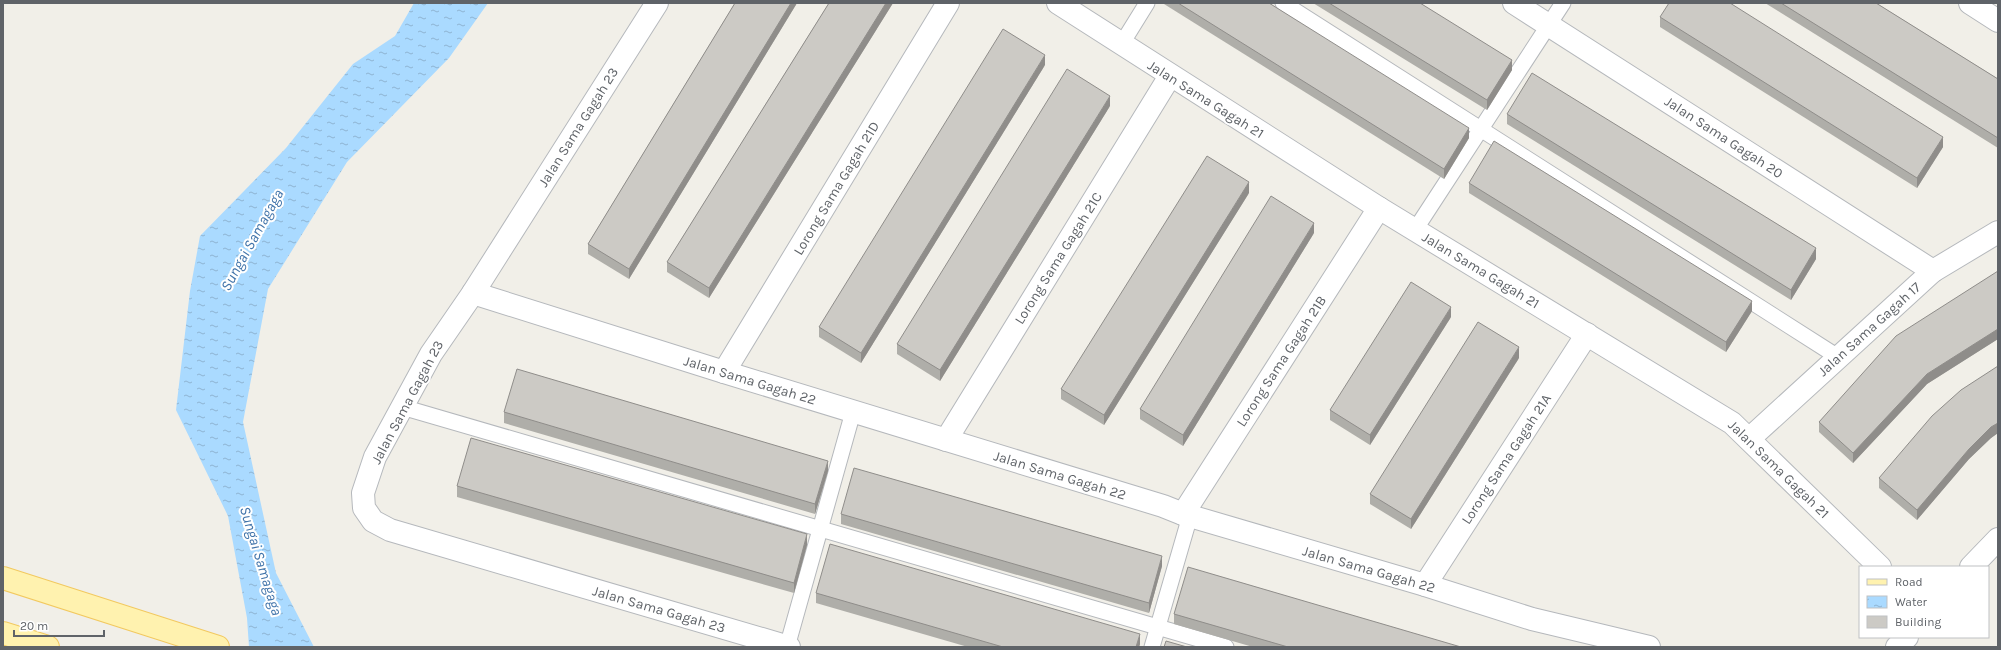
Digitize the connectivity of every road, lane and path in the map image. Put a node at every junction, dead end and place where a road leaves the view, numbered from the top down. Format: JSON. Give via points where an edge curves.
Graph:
{"nodes":[{"id":1,"x":657,"y":3,"type":"edge"},
{"id":2,"x":948,"y":3,"type":"edge"},
{"id":3,"x":1058,"y":3,"type":"edge"},
{"id":4,"x":1147,"y":3,"type":"edge"},
{"id":5,"x":1283,"y":3,"type":"edge"},
{"id":6,"x":1514,"y":3,"type":"edge"},
{"id":7,"x":1563,"y":3,"type":"edge"},
{"id":8,"x":1970,"y":3,"type":"edge"},
{"id":9,"x":1998,"y":21,"type":"edge"},
{"id":10,"x":1549,"y":25,"type":"junction"},
{"id":11,"x":1121,"y":44,"type":"junction"},
{"id":12,"x":1170,"y":76,"type":"junction"},
{"id":13,"x":1481,"y":128,"type":"junction"},
{"id":14,"x":1379,"y":208,"type":"junction"},
{"id":15,"x":1415,"y":230,"type":"junction"},
{"id":16,"x":1998,"y":232,"type":"edge"},
{"id":17,"x":1933,"y":271,"type":"junction"},
{"id":18,"x":473,"y":293,"type":"junction"},
{"id":19,"x":1587,"y":334,"type":"junction"},
{"id":20,"x":1838,"y":357,"type":"junction"},
{"id":21,"x":724,"y":372,"type":"junction"},
{"id":22,"x":402,"y":407,"type":"junction"},
{"id":23,"x":853,"y":412,"type":"junction"},
{"id":24,"x":1749,"y":439,"type":"junction"},
{"id":25,"x":946,"y":440,"type":"junction"},
{"id":26,"x":1186,"y":515,"type":"junction"},
{"id":27,"x":820,"y":529,"type":"junction"},
{"id":28,"x":1998,"y":539,"type":"edge"},
{"id":29,"x":1879,"y":566,"type":"edge"},
{"id":30,"x":1973,"y":566,"type":"edge"},
{"id":31,"x":3,"y":578,"type":"edge"},
{"id":32,"x":1425,"y":585,"type":"junction"},
{"id":33,"x":1158,"y":627,"type":"junction"},
{"id":34,"x":3,"y":633,"type":"edge"},
{"id":35,"x":1906,"y":638,"type":"edge"},
{"id":36,"x":1595,"y":640,"type":"edge"},
{"id":37,"x":48,"y":647,"type":"edge"},
{"id":38,"x":218,"y":647,"type":"edge"},
{"id":39,"x":788,"y":647,"type":"edge"},
{"id":40,"x":1152,"y":647,"type":"edge"},
{"id":41,"x":1226,"y":647,"type":"edge"},
{"id":42,"x":1649,"y":647,"type":"edge"},
{"id":43,"x":1897,"y":647,"type":"edge"}],
"edges":[{"from":1,"to":18,"type":"street","name":"Jalan Sama Gagah 23"},
{"from":2,"to":21,"type":"street","name":"Lorong Sama Gagah 21D"},
{"from":3,"to":11,"type":"street","name":"Jalan Sama Gagah 21"},
{"from":4,"to":11,"type":"lane"},
{"from":5,"to":13,"type":"lane"},
{"from":6,"to":10,"type":"street","name":"Jalan Sama Gagah 20"},
{"from":7,"to":10,"type":"lane"},
{"from":8,"to":9,"type":"street"},
{"from":10,"to":13,"type":"lane"},
{"from":10,"to":17,"type":"street","name":"Jalan Sama Gagah 20"},
{"from":11,"to":12,"type":"street","name":"Jalan Sama Gagah 21"},
{"from":12,"to":14,"type":"street","name":"Jalan Sama Gagah 21"},
{"from":12,"to":25,"type":"street","name":"Lorong Sama Gagah 21C"},
{"from":13,"to":15,"type":"lane"},
{"from":13,"to":20,"type":"lane"},
{"from":14,"to":15,"type":"street","name":"Jalan Sama Gagah 21"},
{"from":14,"to":26,"type":"street","name":"Lorong Sama Gagah 21B"},
{"from":15,"to":19,"type":"street","name":"Jalan Sama Gagah 21"},
{"from":16,"to":17,"type":"street","name":"Jalan Sama Gagah 17"},
{"from":17,"to":20,"type":"street","name":"Jalan Sama Gagah 17"},
{"from":18,"to":21,"type":"street","name":"Jalan Sama Gagah 22"},
{"from":18,"to":22,"type":"street","name":"Jalan Sama Gagah 23","via":[[430,354]]},
{"from":19,"to":24,"type":"street","name":"Jalan Sama Gagah 21","via":[[1732,423]]},
{"from":19,"to":32,"type":"street","name":"Lorong Sama Gagah 21A"},
{"from":20,"to":24,"type":"street","name":"Jalan Sama Gagah 17"},
{"from":21,"to":23,"type":"street","name":"Jalan Sama Gagah 22"},
{"from":22,"to":27,"type":"lane"},
{"from":22,"to":39,"type":"street","name":"Jalan Sama Gagah 23","via":[[375,457],[363,493],[364,508],[372,521],[390,530]]},
{"from":23,"to":25,"type":"street","name":"Jalan Sama Gagah 22"},
{"from":23,"to":27,"type":"lane"},
{"from":24,"to":29,"type":"street","name":"Jalan Sama Gagah 21"},
{"from":25,"to":26,"type":"street","name":"Jalan Sama Gagah 22"},
{"from":26,"to":32,"type":"street","name":"Jalan Sama Gagah 22"},
{"from":26,"to":33,"type":"lane"},
{"from":27,"to":33,"type":"lane"},
{"from":27,"to":39,"type":"lane"},
{"from":28,"to":30,"type":"street"},
{"from":31,"to":38,"type":"main road"},
{"from":32,"to":36,"type":"street","name":"Jalan Sama Gagah 22"},
{"from":33,"to":40,"type":"lane"},
{"from":33,"to":41,"type":"lane"},
{"from":34,"to":37,"type":"main road"},
{"from":35,"to":43,"type":"street"},
{"from":36,"to":42,"type":"street","name":"Jalan Sama Gagah 22"}]}
